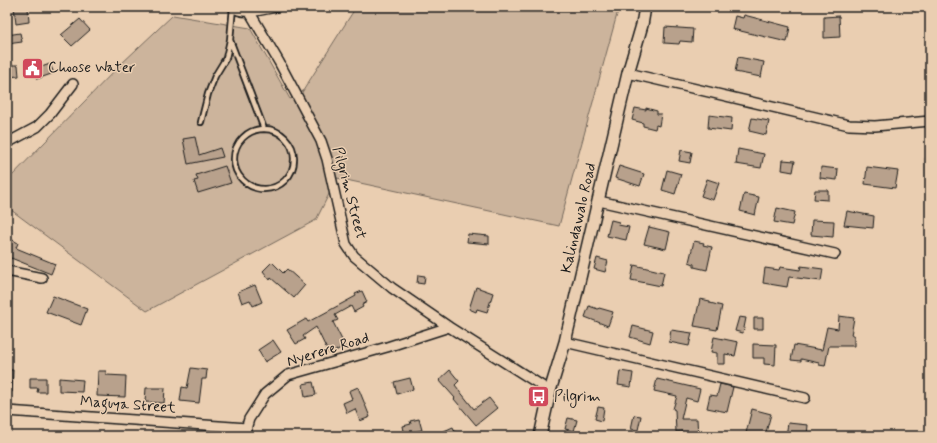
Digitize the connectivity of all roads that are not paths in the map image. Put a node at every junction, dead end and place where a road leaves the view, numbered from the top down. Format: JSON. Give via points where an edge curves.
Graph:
{"nodes":[{"id":1,"x":233,"y":7,"type":"edge"},
{"id":2,"x":276,"y":7,"type":"edge"},
{"id":3,"x":645,"y":7,"type":"edge"},
{"id":4,"x":249,"y":11,"type":"junction"},
{"id":5,"x":230,"y":40,"type":"junction"},
{"id":6,"x":628,"y":73,"type":"junction"},
{"id":7,"x":73,"y":84,"type":"dead end"},
{"id":8,"x":930,"y":121,"type":"edge"},
{"id":9,"x":200,"y":122,"type":"dead end"},
{"id":10,"x":264,"y":129,"type":"junction"},
{"id":11,"x":7,"y":143,"type":"edge"},
{"id":12,"x":599,"y":200,"type":"junction"},
{"id":13,"x":835,"y":254,"type":"dead end"},
{"id":14,"x":7,"y":271,"type":"edge"},
{"id":15,"x":42,"y":278,"type":"dead end"},
{"id":16,"x":449,"y":327,"type":"junction"},
{"id":17,"x":565,"y":342,"type":"junction"},
{"id":18,"x":550,"y":391,"type":"junction"},
{"id":19,"x":805,"y":398,"type":"dead end"},
{"id":20,"x":7,"y":411,"type":"edge"},
{"id":21,"x":245,"y":432,"type":"edge"},
{"id":22,"x":540,"y":436,"type":"edge"}],
"edges":[{"from":1,"to":4,"type":"street"},
{"from":1,"to":5,"type":"lane"},
{"from":2,"to":4,"type":"street"},
{"from":3,"to":6,"type":"street","name":"Kalindawalo Road"},
{"from":4,"to":16,"type":"street","name":"Pilgrim Street","via":[[321,141],[346,244],[354,256],[392,288]]},
{"from":5,"to":9,"type":"lane","via":[[226,58],[208,94]]},
{"from":5,"to":10,"type":"lane"},
{"from":6,"to":8,"type":"street","via":[[849,126]]},
{"from":6,"to":12,"type":"street","name":"Kalindawalo Road"},
{"from":7,"to":11,"type":"street","via":[[37,127]]},
{"from":10,"to":10,"type":"lane","via":[[275,131],[285,137],[292,147],[295,158],[293,170],[286,180],[276,187],[265,189],[253,187],[243,181],[236,171],[234,160],[236,148],[242,138],[252,131]]},
{"from":12,"to":13,"type":"street"},
{"from":12,"to":17,"type":"street","name":"Kalindawalo Road"},
{"from":14,"to":15,"type":"street"},
{"from":16,"to":18,"type":"street","name":"Pilgrim Street"},
{"from":16,"to":21,"type":"street","name":"Nyerere Road","via":[[288,375],[265,394],[249,419]]},
{"from":17,"to":18,"type":"street","name":"Kalindawalo Road"},
{"from":17,"to":19,"type":"street"},
{"from":18,"to":22,"type":"street","name":"Kalindawalo Road"},
{"from":20,"to":21,"type":"street","name":"Maguya Street"}]}
